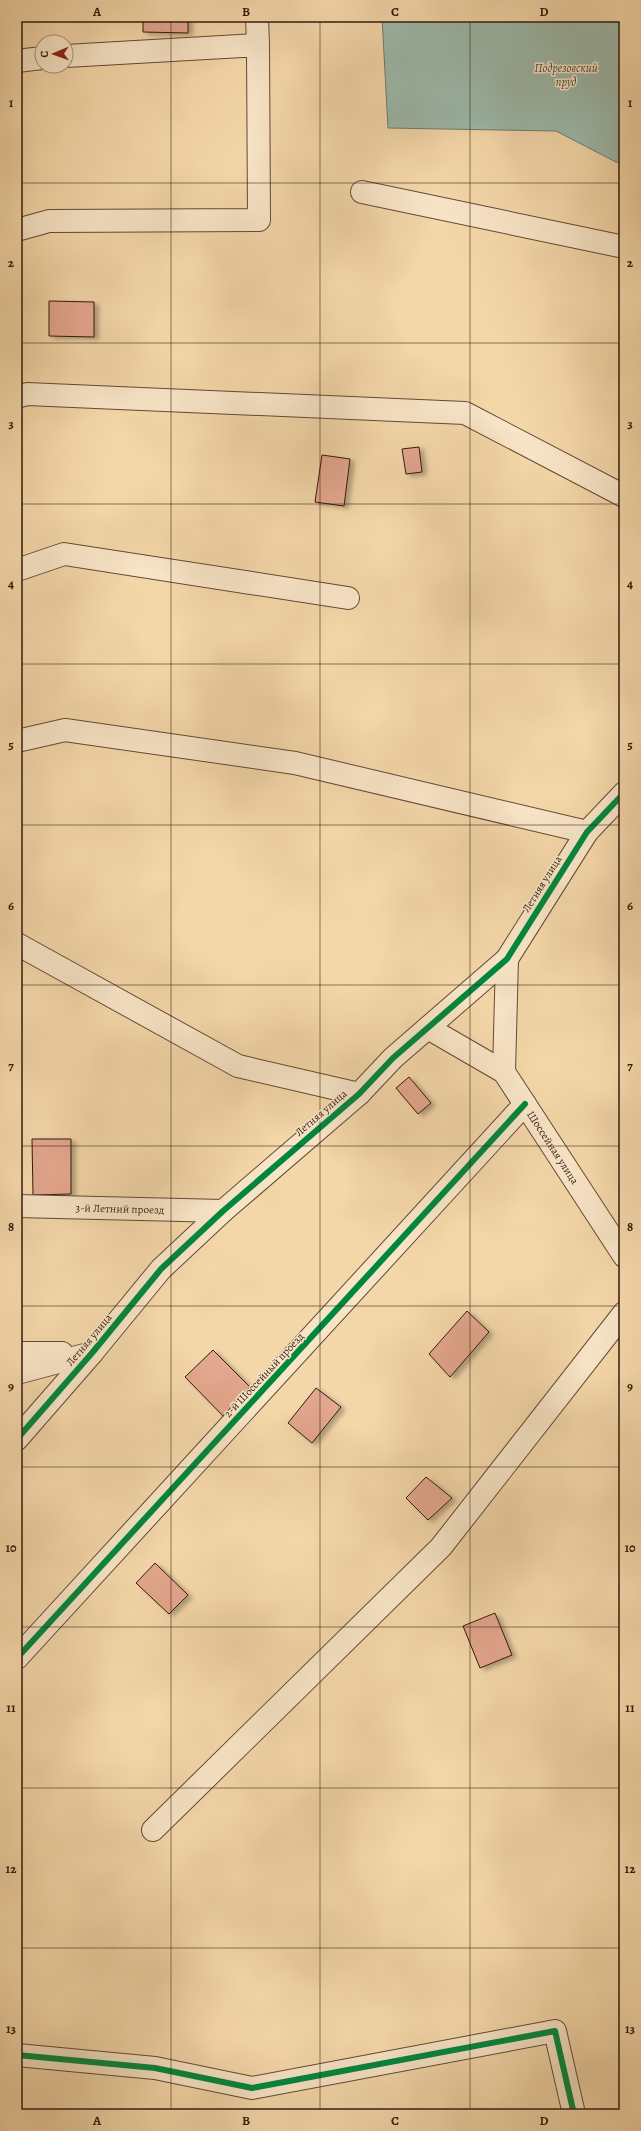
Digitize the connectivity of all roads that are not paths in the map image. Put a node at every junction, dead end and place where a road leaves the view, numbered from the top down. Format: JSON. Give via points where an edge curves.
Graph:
{"nodes":[{"id":1,"x":257,"y":17,"type":"edge"},
{"id":2,"x":258,"y":45,"type":"junction"},
{"id":3,"x":74,"y":56,"type":"edge"},
{"id":4,"x":34,"y":59,"type":"edge"},
{"id":5,"x":17,"y":61,"type":"edge"},
{"id":6,"x":362,"y":192,"type":"dead end"},
{"id":7,"x":17,"y":230,"type":"edge"},
{"id":8,"x":624,"y":247,"type":"edge"},
{"id":9,"x":17,"y":397,"type":"edge"},
{"id":10,"x":624,"y":496,"type":"edge"},
{"id":11,"x":17,"y":570,"type":"edge"},
{"id":12,"x":348,"y":598,"type":"dead end"},
{"id":13,"x":17,"y":741,"type":"edge"},
{"id":14,"x":624,"y":793,"type":"edge"},
{"id":15,"x":587,"y":832,"type":"junction"},
{"id":16,"x":17,"y":944,"type":"edge"},
{"id":17,"x":507,"y":959,"type":"junction"},
{"id":18,"x":428,"y":1028,"type":"junction"},
{"id":19,"x":504,"y":1072,"type":"junction"},
{"id":20,"x":359,"y":1094,"type":"junction"},
{"id":21,"x":525,"y":1104,"type":"junction"},
{"id":22,"x":17,"y":1206,"type":"edge"},
{"id":23,"x":223,"y":1211,"type":"junction"},
{"id":24,"x":624,"y":1256,"type":"edge"},
{"id":25,"x":624,"y":1313,"type":"edge"},
{"id":26,"x":17,"y":1353,"type":"edge"},
{"id":27,"x":92,"y":1354,"type":"junction"},
{"id":28,"x":17,"y":1373,"type":"edge"},
{"id":29,"x":17,"y":1439,"type":"edge"},
{"id":30,"x":17,"y":1658,"type":"edge"},
{"id":31,"x":153,"y":1830,"type":"dead end"},
{"id":32,"x":17,"y":2055,"type":"edge"},
{"id":33,"x":574,"y":2114,"type":"edge"}],
"edges":[{"from":1,"to":2,"type":"street"},
{"from":2,"to":3,"type":"street"},
{"from":2,"to":7,"type":"street","via":[[259,220],[49,222]]},
{"from":4,"to":5,"type":"street"},
{"from":6,"to":8,"type":"street"},
{"from":9,"to":10,"type":"street","via":[[26,394],[465,412]]},
{"from":11,"to":12,"type":"street","via":[[64,554]]},
{"from":13,"to":15,"type":"street","via":[[65,730],[295,763]]},
{"from":14,"to":15,"type":"street","name":"Летняя улица"},
{"from":15,"to":17,"type":"street","name":"Летняя улица"},
{"from":16,"to":20,"type":"street","via":[[238,1066]]},
{"from":17,"to":18,"type":"street","name":"Летняя улица"},
{"from":17,"to":19,"type":"street"},
{"from":18,"to":19,"type":"street"},
{"from":18,"to":20,"type":"street","name":"Летняя улица","via":[[393,1058]]},
{"from":19,"to":21,"type":"street","name":"Шоссейная улица"},
{"from":20,"to":23,"type":"street","name":"Летняя улица"},
{"from":21,"to":24,"type":"street","name":"Шоссейная улица"},
{"from":21,"to":30,"type":"street","name":"2-й Шоссейный проезд"},
{"from":22,"to":23,"type":"street","name":"3-й Летний проезд"},
{"from":23,"to":27,"type":"street","name":"Летняя улица","via":[[160,1269]]},
{"from":25,"to":31,"type":"street","via":[[441,1547]]},
{"from":26,"to":27,"type":"street"},
{"from":27,"to":28,"type":"street"},
{"from":27,"to":29,"type":"street","name":"Летняя улица"},
{"from":32,"to":33,"type":"street","via":[[155,2068],[252,2088],[555,2031]]}]}
